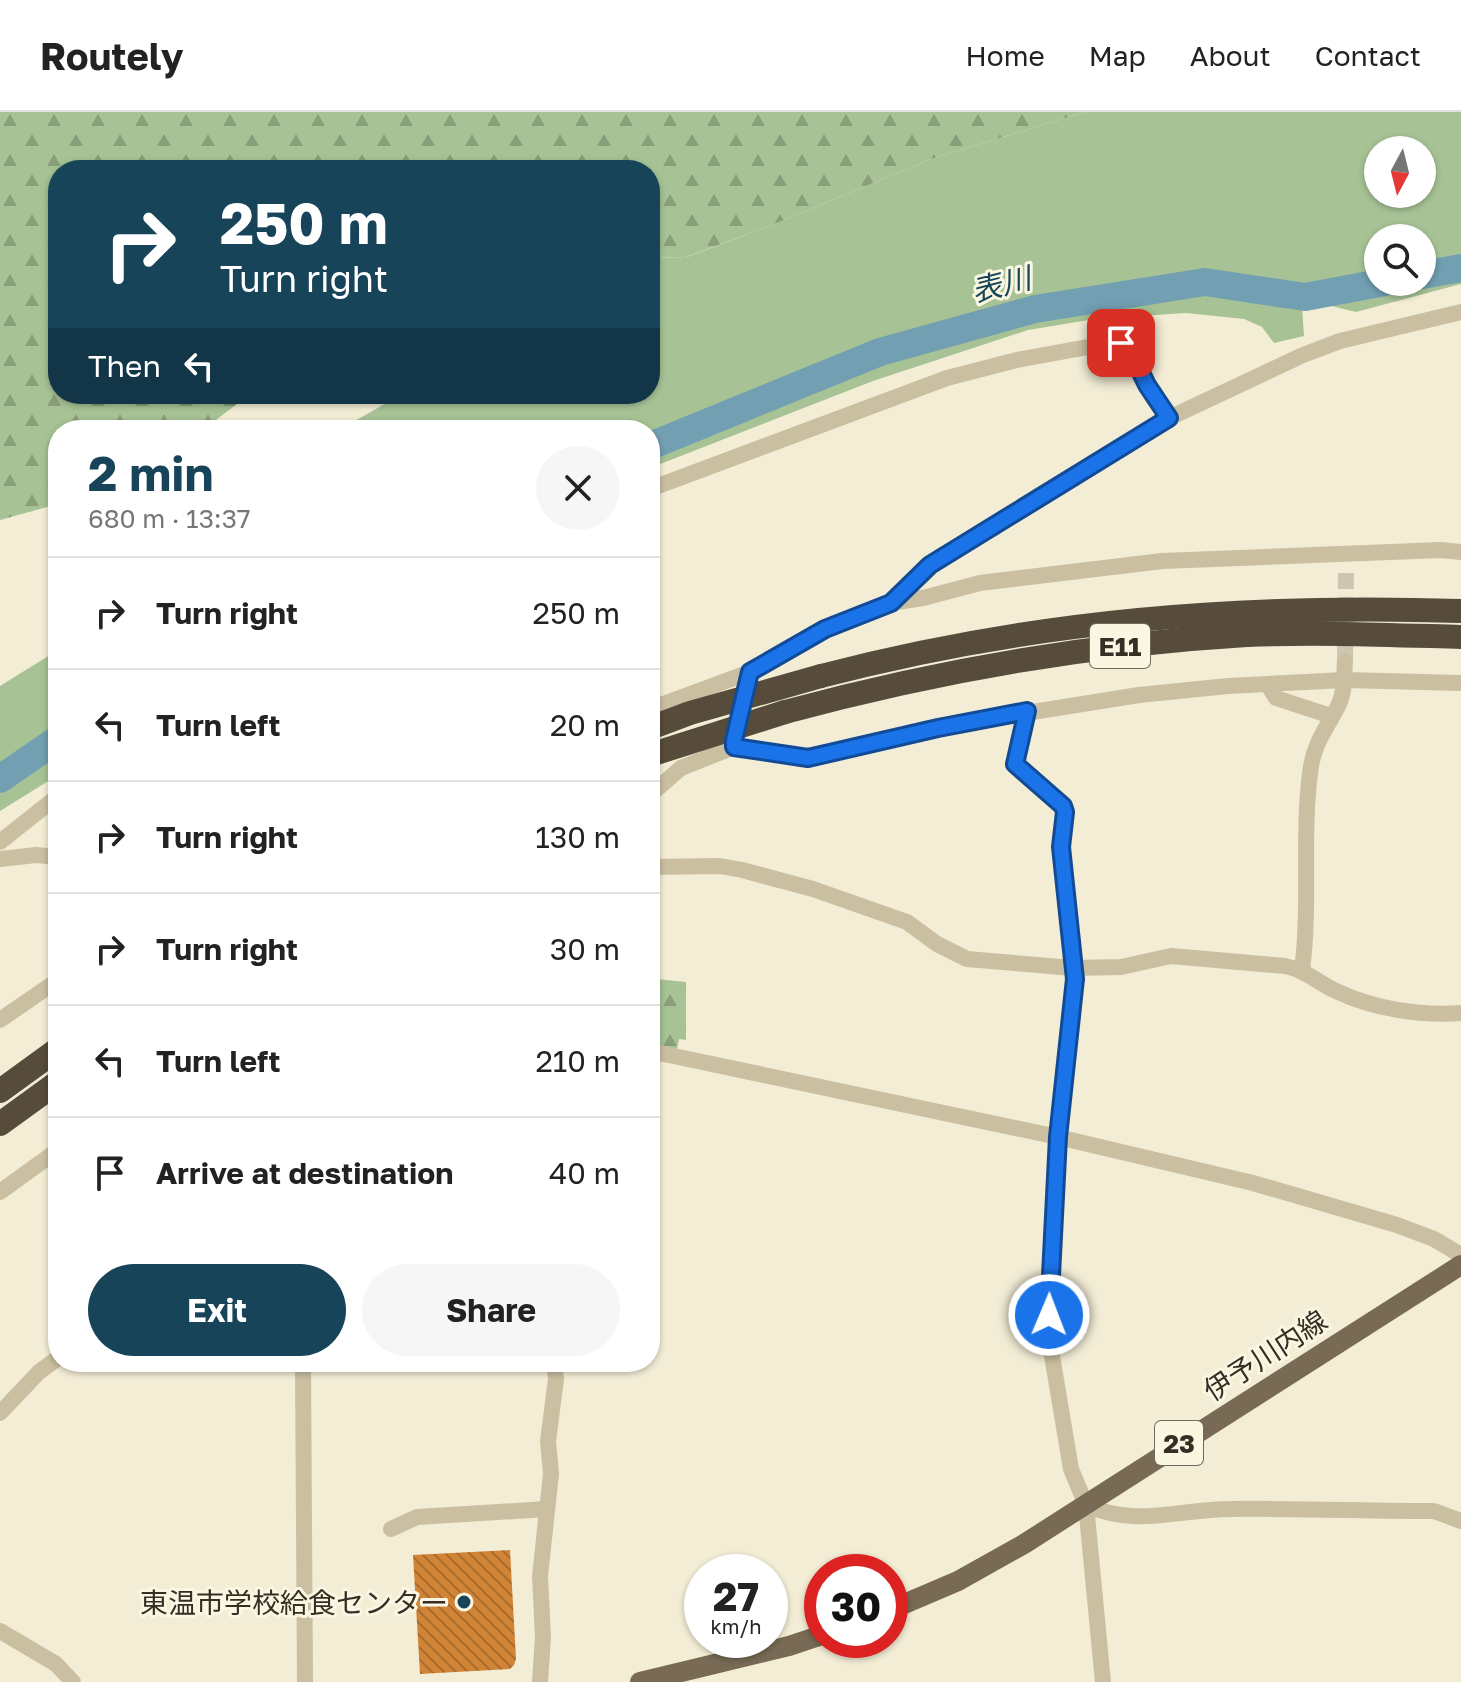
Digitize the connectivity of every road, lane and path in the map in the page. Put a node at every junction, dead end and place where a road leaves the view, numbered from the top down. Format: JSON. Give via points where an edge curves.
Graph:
{"nodes":[{"id":1,"x":1461,"y":312,"type":"edge"},
{"id":2,"x":1169,"y":418,"type":"junction"},
{"id":3,"x":660,"y":485,"type":"edge"},
{"id":4,"x":1461,"y":552,"type":"edge"},
{"id":5,"x":891,"y":603,"type":"junction"},
{"id":6,"x":1461,"y":611,"type":"edge"},
{"id":7,"x":1461,"y":637,"type":"edge"},
{"id":8,"x":1345,"y":661,"type":"tunnel mouth"},
{"id":9,"x":750,"y":672,"type":"junction"},
{"id":10,"x":1344,"y":680,"type":"junction"},
{"id":11,"x":1461,"y":683,"type":"edge"},
{"id":12,"x":1267,"y":684,"type":"junction"},
{"id":13,"x":660,"y":705,"type":"edge"},
{"id":14,"x":1027,"y":711,"type":"junction"},
{"id":15,"x":1331,"y":716,"type":"junction"},
{"id":16,"x":660,"y":724,"type":"edge"},
{"id":17,"x":734,"y":747,"type":"junction"},
{"id":18,"x":660,"y":752,"type":"edge"},
{"id":19,"x":660,"y":786,"type":"edge"},
{"id":20,"x":48,"y":804,"type":"edge"},
{"id":21,"x":0,"y":842,"type":"edge"},
{"id":22,"x":48,"y":856,"type":"edge"},
{"id":23,"x":0,"y":859,"type":"edge"},
{"id":24,"x":660,"y":867,"type":"edge"},
{"id":25,"x":1073,"y":968,"type":"junction"},
{"id":26,"x":1302,"y":970,"type":"junction"},
{"id":27,"x":48,"y":987,"type":"edge"},
{"id":28,"x":1461,"y":1013,"type":"edge"},
{"id":29,"x":0,"y":1020,"type":"edge"},
{"id":30,"x":660,"y":1053,"type":"edge"},
{"id":31,"x":48,"y":1056,"type":"edge"},
{"id":32,"x":48,"y":1089,"type":"edge"},
{"id":33,"x":0,"y":1091,"type":"edge"},
{"id":34,"x":0,"y":1124,"type":"edge"},
{"id":35,"x":1058,"y":1137,"type":"junction"},
{"id":36,"x":48,"y":1157,"type":"edge"},
{"id":37,"x":0,"y":1192,"type":"edge"},
{"id":38,"x":1461,"y":1255,"type":"edge"},
{"id":39,"x":1461,"y":1265,"type":"edge"},
{"id":40,"x":48,"y":1365,"type":"edge"},
{"id":41,"x":303,"y":1372,"type":"edge"},
{"id":42,"x":555,"y":1372,"type":"edge"},
{"id":43,"x":0,"y":1413,"type":"edge"},
{"id":44,"x":1086,"y":1505,"type":"junction"},
{"id":45,"x":547,"y":1509,"type":"junction"},
{"id":46,"x":1461,"y":1521,"type":"edge"},
{"id":47,"x":391,"y":1529,"type":"dead end"},
{"id":48,"x":908,"y":1602,"type":"edge"},
{"id":49,"x":0,"y":1631,"type":"edge"},
{"id":50,"x":804,"y":1641,"type":"edge"},
{"id":51,"x":73,"y":1682,"type":"edge"},
{"id":52,"x":305,"y":1682,"type":"edge"},
{"id":53,"x":540,"y":1682,"type":"edge"},
{"id":54,"x":640,"y":1682,"type":"edge"},
{"id":55,"x":1103,"y":1682,"type":"edge"}],
"edges":[{"from":1,"to":2,"type":"street","via":[[1315,350]]},
{"from":2,"to":3,"type":"street","via":[[1129,348],[1110,343],[947,378]]},
{"from":2,"to":5,"type":"street","via":[[930,565]]},
{"from":4,"to":5,"type":"street","via":[[1345,562],[1162,561],[980,583]]},
{"from":5,"to":9,"type":"street","via":[[825,629]]},
{"from":6,"to":16,"type":"highway","number":"E11","bridge":true,"via":[[1247,610],[1122,620],[929,650]]},
{"from":7,"to":18,"type":"highway","number":"E11","bridge":true,"via":[[1264,635],[1126,645],[1004,662],[785,712]]},
{"from":8,"to":10,"type":"street"},
{"from":9,"to":13,"type":"street"},
{"from":9,"to":17,"type":"street"},
{"from":10,"to":11,"type":"street"},
{"from":10,"to":12,"type":"street"},
{"from":10,"to":15,"type":"street"},
{"from":12,"to":14,"type":"street"},
{"from":12,"to":15,"type":"street","via":[[1276,698]]},
{"from":14,"to":17,"type":"street","via":[[808,758]]},
{"from":14,"to":25,"type":"street","via":[[1015,764],[1065,812],[1061,847]]},
{"from":15,"to":26,"type":"street","via":[[1317,743],[1309,782]]},
{"from":17,"to":19,"type":"street","via":[[681,768]]},
{"from":20,"to":21,"type":"street"},
{"from":22,"to":23,"type":"street"},
{"from":24,"to":25,"type":"street","via":[[720,866],[859,903],[907,922],[967,959]]},
{"from":25,"to":26,"type":"street","via":[[1121,967],[1171,956]]},
{"from":25,"to":35,"type":"street"},
{"from":26,"to":28,"type":"street","via":[[1337,992],[1386,1008]]},
{"from":27,"to":29,"type":"street"},
{"from":30,"to":35,"type":"street"},
{"from":31,"to":33,"type":"highway"},
{"from":32,"to":34,"type":"highway"},
{"from":35,"to":38,"type":"street","via":[[1310,1199],[1397,1225]]},
{"from":35,"to":44,"type":"street","via":[[1048,1294],[1051,1350],[1071,1469]]},
{"from":36,"to":37,"type":"street"},
{"from":39,"to":44,"type":"main road","name":"伊予川内線","number":"23"},
{"from":40,"to":43,"type":"street"},
{"from":41,"to":52,"type":"street"},
{"from":42,"to":45,"type":"street"},
{"from":44,"to":46,"type":"street","via":[[1132,1517],[1228,1509],[1434,1511]]},
{"from":44,"to":48,"type":"main road","name":"伊予川内線","number":"23","via":[[958,1581]]},
{"from":44,"to":55,"type":"street"},
{"from":45,"to":47,"type":"street","via":[[417,1517]]},
{"from":45,"to":53,"type":"street","via":[[540,1576]]},
{"from":49,"to":51,"type":"street","via":[[56,1664]]},
{"from":50,"to":54,"type":"main road"}]}
